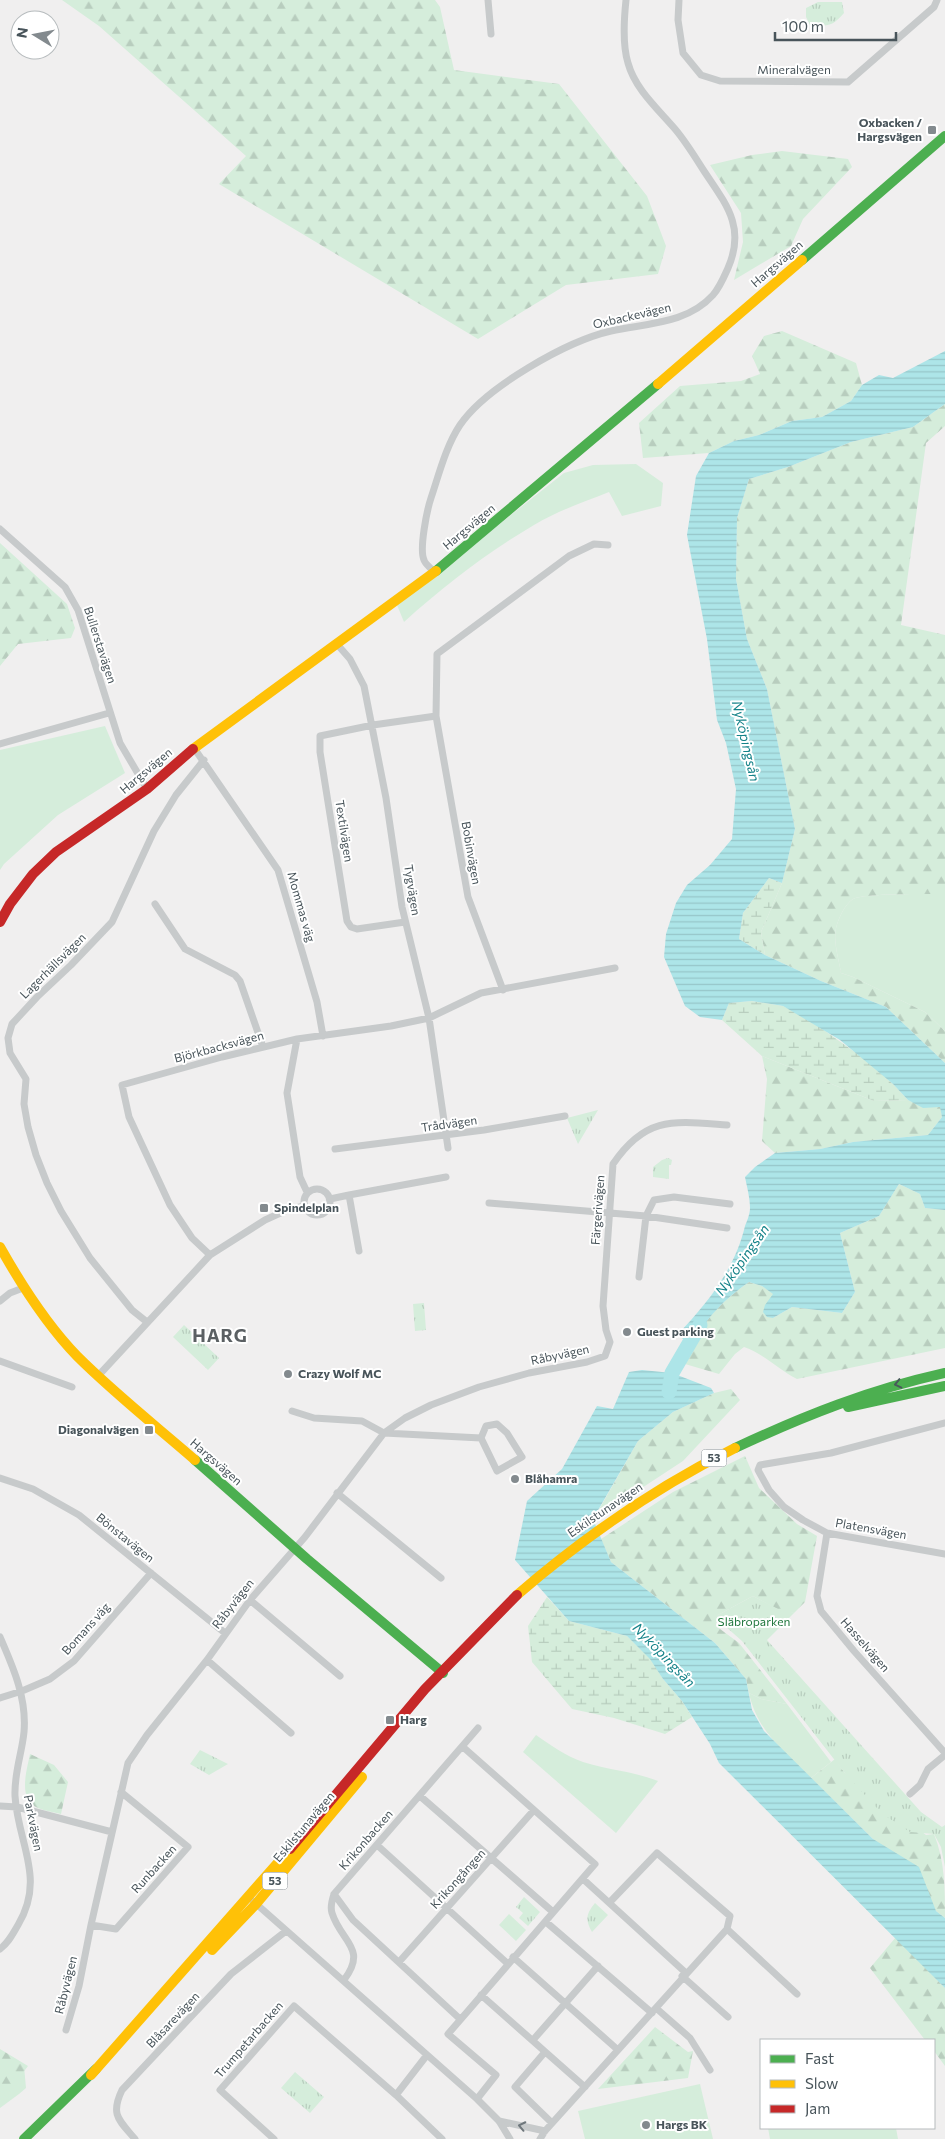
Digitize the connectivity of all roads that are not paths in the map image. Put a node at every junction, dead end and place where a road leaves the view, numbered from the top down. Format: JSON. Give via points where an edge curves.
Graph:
{"nodes":[{"id":1,"x":488,"y":0,"type":"edge"},
{"id":2,"x":626,"y":0,"type":"edge"},
{"id":3,"x":679,"y":0,"type":"edge"},
{"id":4,"x":937,"y":0,"type":"edge"},
{"id":5,"x":491,"y":34,"type":"dead end"},
{"id":6,"x":945,"y":136,"type":"edge"},
{"id":7,"x":0,"y":529,"type":"edge"},
{"id":8,"x":608,"y":545,"type":"dead end"},
{"id":9,"x":434,"y":572,"type":"junction"},
{"id":10,"x":336,"y":643,"type":"junction"},
{"id":11,"x":109,"y":713,"type":"junction"},
{"id":12,"x":436,"y":716,"type":"junction"},
{"id":13,"x":373,"y":725,"type":"junction"},
{"id":14,"x":0,"y":744,"type":"edge"},
{"id":15,"x":194,"y":748,"type":"junction"},
{"id":16,"x":204,"y":760,"type":"junction"},
{"id":17,"x":147,"y":789,"type":"junction"},
{"id":18,"x":155,"y":904,"type":"dead end"},
{"id":19,"x":0,"y":922,"type":"edge"},
{"id":20,"x":405,"y":922,"type":"junction"},
{"id":21,"x":615,"y":968,"type":"dead end"},
{"id":22,"x":503,"y":990,"type":"junction"},
{"id":23,"x":429,"y":1018,"type":"junction"},
{"id":24,"x":323,"y":1036,"type":"junction"},
{"id":25,"x":297,"y":1039,"type":"junction"},
{"id":26,"x":263,"y":1047,"type":"junction"},
{"id":27,"x":564,"y":1116,"type":"dead end"},
{"id":28,"x":727,"y":1125,"type":"dead end"},
{"id":29,"x":446,"y":1135,"type":"junction"},
{"id":30,"x":448,"y":1148,"type":"dead end"},
{"id":31,"x":335,"y":1149,"type":"dead end"},
{"id":32,"x":446,"y":1177,"type":"dead end"},
{"id":33,"x":307,"y":1192,"type":"junction"},
{"id":34,"x":349,"y":1195,"type":"junction"},
{"id":35,"x":330,"y":1199,"type":"junction"},
{"id":36,"x":489,"y":1203,"type":"dead end"},
{"id":37,"x":730,"y":1204,"type":"dead end"},
{"id":38,"x":304,"y":1206,"type":"junction"},
{"id":39,"x":609,"y":1214,"type":"junction"},
{"id":40,"x":646,"y":1216,"type":"junction"},
{"id":41,"x":727,"y":1228,"type":"dead end"},
{"id":42,"x":0,"y":1247,"type":"edge"},
{"id":43,"x":358,"y":1251,"type":"dead end"},
{"id":44,"x":210,"y":1255,"type":"junction"},
{"id":45,"x":640,"y":1277,"type":"dead end"},
{"id":46,"x":22,"y":1288,"type":"junction"},
{"id":47,"x":0,"y":1301,"type":"edge"},
{"id":48,"x":147,"y":1322,"type":"junction"},
{"id":49,"x":605,"y":1356,"type":"joint"},
{"id":50,"x":0,"y":1361,"type":"edge"},
{"id":51,"x":945,"y":1373,"type":"edge"},
{"id":52,"x":98,"y":1376,"type":"junction"},
{"id":53,"x":945,"y":1386,"type":"edge"},
{"id":54,"x":72,"y":1387,"type":"dead end"},
{"id":55,"x":292,"y":1411,"type":"dead end"},
{"id":56,"x":814,"y":1414,"type":"junction"},
{"id":57,"x":945,"y":1423,"type":"edge"},
{"id":58,"x":384,"y":1433,"type":"junction"},
{"id":59,"x":481,"y":1438,"type":"junction"},
{"id":60,"x":0,"y":1478,"type":"edge"},
{"id":61,"x":337,"y":1492,"type":"junction"},
{"id":62,"x":827,"y":1533,"type":"junction"},
{"id":63,"x":295,"y":1547,"type":"junction"},
{"id":64,"x":945,"y":1554,"type":"edge"},
{"id":65,"x":151,"y":1573,"type":"junction"},
{"id":66,"x":441,"y":1578,"type":"dead end"},
{"id":67,"x":250,"y":1600,"type":"junction"},
{"id":68,"x":225,"y":1633,"type":"junction"},
{"id":69,"x":0,"y":1637,"type":"edge"},
{"id":70,"x":207,"y":1660,"type":"junction"},
{"id":71,"x":443,"y":1674,"type":"junction"},
{"id":72,"x":340,"y":1676,"type":"dead end"},
{"id":73,"x":22,"y":1691,"type":"junction"},
{"id":74,"x":0,"y":1698,"type":"edge"},
{"id":75,"x":478,"y":1728,"type":"dead end"},
{"id":76,"x":291,"y":1733,"type":"dead end"},
{"id":77,"x":463,"y":1747,"type":"junction"},
{"id":78,"x":945,"y":1754,"type":"edge"},
{"id":79,"x":121,"y":1792,"type":"junction"},
{"id":80,"x":910,"y":1794,"type":"dead end"},
{"id":81,"x":420,"y":1796,"type":"junction"},
{"id":82,"x":0,"y":1806,"type":"edge"},
{"id":83,"x":16,"y":1807,"type":"junction"},
{"id":84,"x":534,"y":1810,"type":"junction"},
{"id":85,"x":112,"y":1832,"type":"junction"},
{"id":86,"x":377,"y":1845,"type":"junction"},
{"id":87,"x":492,"y":1859,"type":"junction"},
{"id":88,"x":583,"y":1879,"type":"junction"},
{"id":89,"x":334,"y":1894,"type":"junction"},
{"id":90,"x":253,"y":1901,"type":"junction"},
{"id":91,"x":610,"y":1902,"type":"junction"},
{"id":92,"x":446,"y":1909,"type":"junction"},
{"id":93,"x":553,"y":1912,"type":"junction"},
{"id":94,"x":546,"y":1922,"type":"junction"},
{"id":95,"x":91,"y":1925,"type":"junction"},
{"id":96,"x":726,"y":1929,"type":"junction"},
{"id":97,"x":286,"y":1931,"type":"junction"},
{"id":98,"x":0,"y":1949,"type":"edge"},
{"id":99,"x":513,"y":1957,"type":"junction"},
{"id":100,"x":399,"y":1962,"type":"junction"},
{"id":101,"x":507,"y":1963,"type":"junction"},
{"id":102,"x":598,"y":1966,"type":"junction"},
{"id":103,"x":684,"y":1975,"type":"junction"},
{"id":104,"x":344,"y":1980,"type":"junction"},
{"id":105,"x":797,"y":1994,"type":"dead end"},
{"id":106,"x":481,"y":1995,"type":"junction"},
{"id":107,"x":565,"y":2003,"type":"junction"},
{"id":108,"x":654,"y":2010,"type":"junction"},
{"id":109,"x":728,"y":2017,"type":"dead end"},
{"id":110,"x":460,"y":2019,"type":"junction"},
{"id":111,"x":66,"y":2030,"type":"dead end"},
{"id":112,"x":533,"y":2040,"type":"junction"},
{"id":113,"x":618,"y":2050,"type":"junction"},
{"id":114,"x":545,"y":2052,"type":"junction"},
{"id":115,"x":427,"y":2055,"type":"junction"},
{"id":116,"x":710,"y":2070,"type":"dead end"},
{"id":117,"x":585,"y":2087,"type":"junction"},
{"id":118,"x":396,"y":2095,"type":"junction"},
{"id":119,"x":476,"y":2099,"type":"junction"},
{"id":120,"x":499,"y":2121,"type":"junction"},
{"id":121,"x":552,"y":2123,"type":"junction"},
{"id":122,"x":545,"y":2131,"type":"junction"},
{"id":123,"x":24,"y":2139,"type":"edge"},
{"id":124,"x":135,"y":2139,"type":"edge"},
{"id":125,"x":274,"y":2139,"type":"edge"},
{"id":126,"x":442,"y":2139,"type":"edge"},
{"id":127,"x":510,"y":2139,"type":"edge"},
{"id":128,"x":540,"y":2139,"type":"edge"}],
"edges":[{"from":1,"to":5,"type":"street"},
{"from":2,"to":9,"type":"street","name":"Oxbackevägen","via":[[624,28],[628,62],[639,86],[677,131],[732,215],[736,237],[734,255],[713,295],[689,313],[666,322],[610,331],[582,340],[508,380],[460,425],[445,456],[430,502],[422,548],[424,561]]},
{"from":3,"to":4,"type":"street","name":"Mineralvägen","via":[[678,20],[683,53],[701,75],[720,81],[848,82],[934,7]]},
{"from":6,"to":9,"type":"street","name":"Hargsvägen"},
{"from":7,"to":11,"type":"street","name":"Bullerstavägen","via":[[65,587],[78,610]]},
{"from":8,"to":12,"type":"street","name":"Bobinvägen","via":[[594,544],[569,556],[437,654]]},
{"from":9,"to":10,"type":"street","name":"Hargsvägen"},
{"from":10,"to":13,"type":"street","name":"Tygvägen","via":[[350,659],[364,686]]},
{"from":10,"to":15,"type":"street","name":"Hargsvägen"},
{"from":11,"to":14,"type":"street"},
{"from":11,"to":17,"type":"street","name":"Bullerstavägen","via":[[120,743]]},
{"from":12,"to":13,"type":"street"},
{"from":12,"to":22,"type":"street","name":"Bobinvägen","via":[[468,897]]},
{"from":13,"to":20,"type":"street","name":"Tygvägen"},
{"from":13,"to":20,"type":"street","name":"Textilvägen","via":[[320,736],[347,921],[357,929]]},
{"from":15,"to":16,"type":"street","name":"Mommas väg"},
{"from":15,"to":17,"type":"street","name":"Hargsvägen"},
{"from":16,"to":24,"type":"street","name":"Mommas väg","via":[[278,870],[317,1002]]},
{"from":16,"to":48,"type":"street","name":"Lagerhällsvägen","via":[[176,795],[154,831],[112,922],[12,1024],[8,1038],[10,1053],[26,1079],[24,1104],[28,1127],[47,1184],[90,1258],[132,1310]]},
{"from":17,"to":19,"type":"street","name":"Hargsvägen","via":[[56,852],[33,874]]},
{"from":18,"to":26,"type":"street","via":[[185,949],[235,975],[240,981]]},
{"from":20,"to":23,"type":"street","name":"Tygvägen"},
{"from":21,"to":22,"type":"street"},
{"from":22,"to":23,"type":"street","via":[[480,993]]},
{"from":23,"to":24,"type":"street"},
{"from":23,"to":29,"type":"street","name":"Tygvägen"},
{"from":24,"to":25,"type":"street","name":"Björkbacksvägen"},
{"from":25,"to":26,"type":"street","name":"Björkbacksvägen"},
{"from":25,"to":33,"type":"street","via":[[287,1093],[300,1177]]},
{"from":26,"to":44,"type":"street","name":"Björkbacksvägen","via":[[122,1086],[129,1117],[170,1205],[192,1238]]},
{"from":27,"to":29,"type":"street","name":"Trådvägen"},
{"from":28,"to":39,"type":"street","name":"Färgerivägen","via":[[683,1121],[648,1128],[624,1148],[614,1164]]},
{"from":29,"to":30,"type":"street","name":"Tygvägen"},
{"from":29,"to":31,"type":"street","name":"Trådvägen"},
{"from":32,"to":34,"type":"street"},
{"from":33,"to":35,"type":"street","via":[[319,1189]]},
{"from":33,"to":38,"type":"street"},
{"from":34,"to":35,"type":"street"},
{"from":34,"to":43,"type":"street"},
{"from":35,"to":38,"type":"street","via":[[329,1208],[322,1214],[313,1215]]},
{"from":36,"to":39,"type":"street"},
{"from":37,"to":40,"type":"street","via":[[674,1197],[654,1200]]},
{"from":38,"to":44,"type":"street","via":[[265,1220]]},
{"from":39,"to":40,"type":"street"},
{"from":39,"to":49,"type":"street","name":"Färgerivägen","via":[[603,1306],[610,1342]]},
{"from":40,"to":41,"type":"street"},
{"from":40,"to":45,"type":"street"},
{"from":42,"to":46,"type":"street","name":"Hargsvägen"},
{"from":44,"to":48,"type":"street"},
{"from":46,"to":47,"type":"street"},
{"from":46,"to":52,"type":"street","name":"Hargsvägen","via":[[76,1356]]},
{"from":48,"to":52,"type":"street"},
{"from":49,"to":58,"type":"street","name":"Råbyvägen","via":[[529,1372],[479,1387],[431,1405]]},
{"from":50,"to":54,"type":"street"},
{"from":51,"to":56,"type":"street","name":"Eskilstunavägen","number":"53","one_way":true,"via":[[880,1388]]},
{"from":52,"to":63,"type":"street","name":"Hargsvägen"},
{"from":53,"to":56,"type":"street","name":"Eskilstunavägen","number":"53"},
{"from":55,"to":58,"type":"street","via":[[314,1418],[362,1421]]},
{"from":56,"to":71,"type":"street","name":"Eskilstunavägen","number":"53","via":[[726,1451],[619,1513],[517,1595]]},
{"from":57,"to":62,"type":"street","name":"Platensvägen","via":[[831,1453],[760,1466],[758,1470],[768,1490],[784,1508]]},
{"from":58,"to":59,"type":"street"},
{"from":58,"to":61,"type":"street","name":"Råbyvägen"},
{"from":59,"to":59,"type":"street","via":[[497,1471],[522,1457],[507,1433],[497,1424],[486,1426]]},
{"from":60,"to":65,"type":"street","name":"Bönstavägen","via":[[33,1488],[79,1515]]},
{"from":61,"to":63,"type":"street","name":"Råbyvägen"},
{"from":61,"to":66,"type":"street"},
{"from":62,"to":64,"type":"street","name":"Platensvägen"},
{"from":62,"to":78,"type":"street","name":"Hasselvägen","via":[[817,1596],[821,1611]]},
{"from":63,"to":67,"type":"street","name":"Råbyvägen"},
{"from":63,"to":71,"type":"street","name":"Hargsvägen"},
{"from":65,"to":68,"type":"street","name":"Bönstavägen"},
{"from":65,"to":73,"type":"street","name":"Bomans väg","via":[[74,1661],[50,1679]]},
{"from":67,"to":68,"type":"street","name":"Råbyvägen"},
{"from":67,"to":72,"type":"street"},
{"from":68,"to":70,"type":"street","name":"Råbyvägen"},
{"from":69,"to":73,"type":"street","name":"Parkvägen"},
{"from":70,"to":76,"type":"street"},
{"from":70,"to":79,"type":"street","name":"Råbyvägen","via":[[128,1763]]},
{"from":71,"to":90,"type":"street","name":"Eskilstunavägen","number":"53","via":[[425,1689]]},
{"from":73,"to":74,"type":"street","name":"Bomans väg"},
{"from":73,"to":83,"type":"street","name":"Parkvägen","via":[[24,1731],[16,1773]]},
{"from":75,"to":77,"type":"street","name":"Krikonbacken"},
{"from":77,"to":81,"type":"street","name":"Krikonbacken"},
{"from":77,"to":84,"type":"street"},
{"from":78,"to":80,"type":"street"},
{"from":79,"to":85,"type":"street","name":"Råbyvägen"},
{"from":79,"to":95,"type":"street","name":"Runbacken","via":[[188,1847],[116,1929]]},
{"from":81,"to":86,"type":"street","name":"Krikonbacken"},
{"from":81,"to":87,"type":"street"},
{"from":82,"to":83,"type":"street"},
{"from":83,"to":85,"type":"street"},
{"from":83,"to":98,"type":"street","name":"Parkvägen","via":[[30,1872],[31,1894],[23,1918]]},
{"from":84,"to":87,"type":"street","name":"Krikongången"},
{"from":84,"to":88,"type":"street","via":[[595,1864]]},
{"from":85,"to":95,"type":"street","name":"Råbyvägen"},
{"from":86,"to":89,"type":"street","name":"Krikonbacken"},
{"from":86,"to":92,"type":"street"},
{"from":87,"to":92,"type":"street","name":"Krikongången"},
{"from":87,"to":93,"type":"street"},
{"from":88,"to":91,"type":"street"},
{"from":88,"to":93,"type":"street"},
{"from":89,"to":100,"type":"street","via":[[353,1920]]},
{"from":89,"to":104,"type":"street","via":[[332,1912],[355,1957]]},
{"from":90,"to":97,"type":"street"},
{"from":90,"to":123,"type":"street","name":"Eskilstunavägen","number":"53","via":[[91,2075]]},
{"from":91,"to":96,"type":"street","via":[[657,1853],[730,1916]]},
{"from":91,"to":103,"type":"street"},
{"from":92,"to":100,"type":"street","name":"Krikongången"},
{"from":92,"to":101,"type":"street"},
{"from":93,"to":94,"type":"street"},
{"from":94,"to":99,"type":"street"},
{"from":94,"to":102,"type":"street"},
{"from":95,"to":111,"type":"street","name":"Råbyvägen"},
{"from":96,"to":103,"type":"street"},
{"from":96,"to":105,"type":"street"},
{"from":97,"to":104,"type":"street"},
{"from":97,"to":124,"type":"street","name":"Blåsarevägen","via":[[231,1974],[122,2090],[116,2103],[116,2116]]},
{"from":99,"to":101,"type":"street"},
{"from":99,"to":107,"type":"street"},
{"from":100,"to":110,"type":"street"},
{"from":101,"to":106,"type":"street"},
{"from":102,"to":107,"type":"street"},
{"from":102,"to":108,"type":"street"},
{"from":103,"to":108,"type":"street"},
{"from":103,"to":109,"type":"street"},
{"from":104,"to":115,"type":"street"},
{"from":106,"to":110,"type":"street"},
{"from":106,"to":112,"type":"street"},
{"from":107,"to":112,"type":"street"},
{"from":107,"to":113,"type":"street"},
{"from":108,"to":113,"type":"street"},
{"from":108,"to":116,"type":"street","via":[[690,2038]]},
{"from":110,"to":119,"type":"street","via":[[448,2034],[496,2075]]},
{"from":112,"to":114,"type":"street"},
{"from":113,"to":117,"type":"street"},
{"from":114,"to":117,"type":"street"},
{"from":114,"to":121,"type":"street","via":[[515,2088]]},
{"from":115,"to":118,"type":"street"},
{"from":115,"to":119,"type":"street"},
{"from":117,"to":121,"type":"street"},
{"from":118,"to":125,"type":"street","name":"Trumpetarbacken","via":[[294,2006],[220,2090]]},
{"from":118,"to":126,"type":"street","name":"Trumpetarbacken"},
{"from":119,"to":120,"type":"street"},
{"from":122,"to":120,"type":"street","one_way":true},
{"from":120,"to":127,"type":"street"},
{"from":121,"to":122,"type":"street"},
{"from":122,"to":128,"type":"street"}]}
